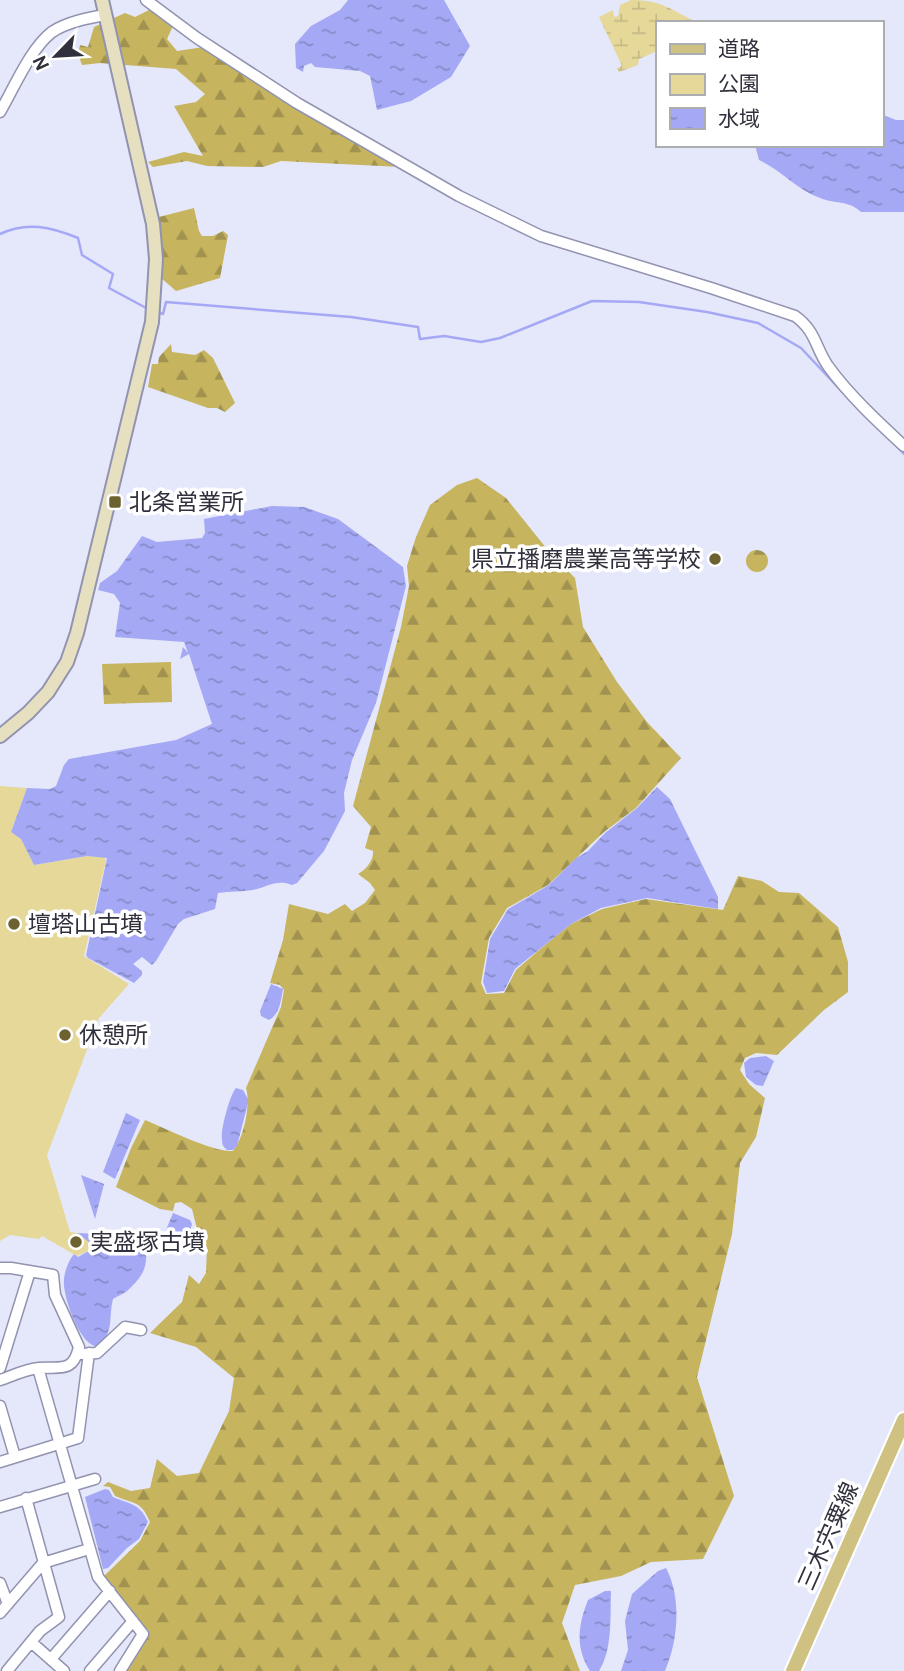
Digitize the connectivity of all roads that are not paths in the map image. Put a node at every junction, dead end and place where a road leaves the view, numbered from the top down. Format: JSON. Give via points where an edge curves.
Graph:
{"nodes":[{"id":1,"x":102,"y":0,"type":"edge"},
{"id":2,"x":146,"y":0,"type":"edge"},
{"id":3,"x":106,"y":15,"type":"junction"},
{"id":4,"x":0,"y":112,"type":"edge"},
{"id":5,"x":904,"y":446,"type":"edge"},
{"id":6,"x":0,"y":736,"type":"edge"},
{"id":7,"x":0,"y":1268,"type":"edge"},
{"id":8,"x":30,"y":1271,"type":"junction"},
{"id":9,"x":141,"y":1330,"type":"dead end"},
{"id":10,"x":89,"y":1353,"type":"junction"},
{"id":11,"x":77,"y":1354,"type":"junction"},
{"id":12,"x":0,"y":1368,"type":"edge"},
{"id":13,"x":38,"y":1368,"type":"junction"},
{"id":14,"x":0,"y":1380,"type":"edge"},
{"id":15,"x":0,"y":1406,"type":"edge"},
{"id":16,"x":904,"y":1420,"type":"edge"},
{"id":17,"x":59,"y":1446,"type":"junction"},
{"id":18,"x":15,"y":1458,"type":"junction"},
{"id":19,"x":0,"y":1462,"type":"edge"},
{"id":20,"x":95,"y":1479,"type":"dead end"},
{"id":21,"x":71,"y":1486,"type":"junction"},
{"id":22,"x":26,"y":1498,"type":"junction"},
{"id":23,"x":0,"y":1507,"type":"edge"},
{"id":24,"x":89,"y":1549,"type":"junction"},
{"id":25,"x":43,"y":1563,"type":"junction"},
{"id":26,"x":0,"y":1583,"type":"edge"},
{"id":27,"x":110,"y":1591,"type":"junction"},
{"id":28,"x":8,"y":1604,"type":"junction"},
{"id":29,"x":0,"y":1613,"type":"edge"},
{"id":30,"x":133,"y":1621,"type":"junction"},
{"id":31,"x":32,"y":1642,"type":"junction"},
{"id":32,"x":51,"y":1659,"type":"junction"},
{"id":33,"x":7,"y":1671,"type":"edge"},
{"id":34,"x":64,"y":1671,"type":"edge"},
{"id":35,"x":90,"y":1671,"type":"edge"},
{"id":36,"x":120,"y":1671,"type":"edge"},
{"id":37,"x":793,"y":1671,"type":"edge"}],
"edges":[{"from":1,"to":3,"type":"street"},
{"from":2,"to":5,"type":"street","via":[[297,103],[502,219],[548,238],[795,316],[814,335],[827,364],[846,388]]},
{"from":3,"to":4,"type":"street","via":[[69,24],[47,37]]},
{"from":3,"to":6,"type":"street","via":[[153,224],[152,322],[67,662],[29,713]]},
{"from":7,"to":8,"type":"street"},
{"from":8,"to":11,"type":"street","via":[[53,1275],[55,1295],[79,1347]]},
{"from":8,"to":12,"type":"street"},
{"from":9,"to":10,"type":"street","via":[[125,1327],[97,1353]]},
{"from":10,"to":11,"type":"street"},
{"from":10,"to":17,"type":"street","via":[[78,1438]]},
{"from":11,"to":13,"type":"street","via":[[61,1369]]},
{"from":13,"to":14,"type":"street"},
{"from":13,"to":17,"type":"street"},
{"from":15,"to":18,"type":"street"},
{"from":16,"to":37,"type":"main road","name":"三木宍粟線"},
{"from":17,"to":18,"type":"street"},
{"from":17,"to":21,"type":"street"},
{"from":18,"to":19,"type":"street"},
{"from":20,"to":21,"type":"street"},
{"from":21,"to":22,"type":"street"},
{"from":21,"to":24,"type":"street"},
{"from":22,"to":23,"type":"street"},
{"from":22,"to":25,"type":"street"},
{"from":24,"to":25,"type":"street"},
{"from":24,"to":27,"type":"street","via":[[98,1577]]},
{"from":25,"to":28,"type":"street"},
{"from":25,"to":31,"type":"street","via":[[60,1617]]},
{"from":26,"to":28,"type":"street"},
{"from":27,"to":30,"type":"street"},
{"from":27,"to":32,"type":"street"},
{"from":28,"to":29,"type":"street"},
{"from":30,"to":35,"type":"street"},
{"from":30,"to":36,"type":"street","via":[[143,1634]]},
{"from":31,"to":32,"type":"street"},
{"from":31,"to":33,"type":"street"},
{"from":32,"to":34,"type":"street"}]}
